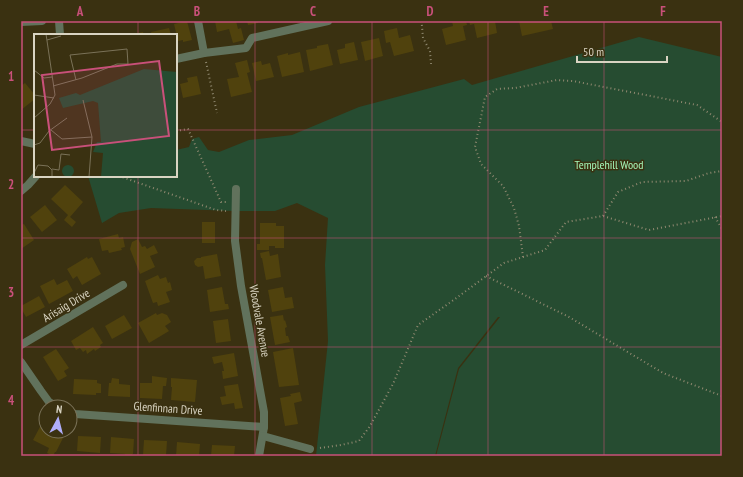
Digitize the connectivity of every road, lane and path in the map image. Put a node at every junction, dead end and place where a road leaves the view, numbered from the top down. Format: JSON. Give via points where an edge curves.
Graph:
{"nodes":[{"id":1,"x":42,"y":21,"type":"edge"},
{"id":2,"x":59,"y":21,"type":"edge"},
{"id":3,"x":198,"y":21,"type":"edge"},
{"id":4,"x":328,"y":21,"type":"edge"},
{"id":5,"x":421,"y":21,"type":"edge"},
{"id":6,"x":21,"y":22,"type":"edge"},
{"id":7,"x":60,"y":34,"type":"edge"},
{"id":8,"x":204,"y":53,"type":"junction"},
{"id":9,"x":177,"y":59,"type":"edge"},
{"id":10,"x":431,"y":64,"type":"dead end"},
{"id":11,"x":218,"y":113,"type":"dead end"},
{"id":12,"x":722,"y":122,"type":"edge"},
{"id":13,"x":177,"y":131,"type":"edge"},
{"id":14,"x":21,"y":141,"type":"edge"},
{"id":15,"x":34,"y":144,"type":"edge"},
{"id":16,"x":722,"y":171,"type":"edge"},
{"id":17,"x":35,"y":177,"type":"edge"},
{"id":18,"x":122,"y":177,"type":"edge"},
{"id":19,"x":236,"y":189,"type":"dead end"},
{"id":20,"x":21,"y":191,"type":"edge"},
{"id":21,"x":235,"y":207,"type":"junction"},
{"id":22,"x":603,"y":216,"type":"junction"},
{"id":23,"x":722,"y":216,"type":"edge"},
{"id":24,"x":715,"y":217,"type":"junction"},
{"id":25,"x":722,"y":229,"type":"edge"},
{"id":26,"x":523,"y":257,"type":"junction"},
{"id":27,"x":486,"y":276,"type":"junction"},
{"id":28,"x":122,"y":285,"type":"dead end"},
{"id":29,"x":21,"y":345,"type":"edge"},
{"id":30,"x":21,"y":362,"type":"edge"},
{"id":31,"x":722,"y":396,"type":"edge"},
{"id":32,"x":47,"y":399,"type":"edge"},
{"id":33,"x":78,"y":414,"type":"edge"},
{"id":34,"x":264,"y":427,"type":"junction"},
{"id":35,"x":263,"y":436,"type":"junction"},
{"id":36,"x":310,"y":449,"type":"joint"},
{"id":37,"x":259,"y":456,"type":"edge"}],
"edges":[{"from":1,"to":6,"type":"street"},
{"from":2,"to":7,"type":"street"},
{"from":3,"to":8,"type":"street"},
{"from":4,"to":8,"type":"street","via":[[252,38],[246,48]]},
{"from":5,"to":10,"type":"path"},
{"from":8,"to":9,"type":"street"},
{"from":8,"to":11,"type":"path"},
{"from":12,"to":26,"type":"path","via":[[697,105],[573,81],[557,80],[497,89],[485,97],[475,146],[480,164],[503,186],[514,208],[520,226]]},
{"from":13,"to":21,"type":"path","via":[[188,129],[221,202]]},
{"from":14,"to":15,"type":"street"},
{"from":16,"to":22,"type":"path","via":[[686,181],[642,182],[618,192]]},
{"from":17,"to":20,"type":"street"},
{"from":18,"to":21,"type":"path","via":[[216,210]]},
{"from":19,"to":21,"type":"street","name":"Woodvale Avenue"},
{"from":21,"to":34,"type":"street","name":"Woodvale Avenue","via":[[235,241],[264,412]]},
{"from":22,"to":24,"type":"path","via":[[649,230]]},
{"from":22,"to":26,"type":"path","via":[[566,222],[545,250]]},
{"from":23,"to":24,"type":"path"},
{"from":24,"to":25,"type":"path"},
{"from":26,"to":27,"type":"path","via":[[504,262]]},
{"from":27,"to":31,"type":"path","via":[[569,317],[663,373]]},
{"from":27,"to":36,"type":"path","via":[[418,325],[393,384],[370,426],[359,440]]},
{"from":28,"to":29,"type":"street","name":"Arisaig Drive"},
{"from":30,"to":32,"type":"street"},
{"from":33,"to":34,"type":"street","name":"Glenfinnan Drive"},
{"from":34,"to":35,"type":"street","name":"Woodvale Avenue"},
{"from":35,"to":36,"type":"street"},
{"from":35,"to":37,"type":"street","name":"Woodvale Avenue"}]}
